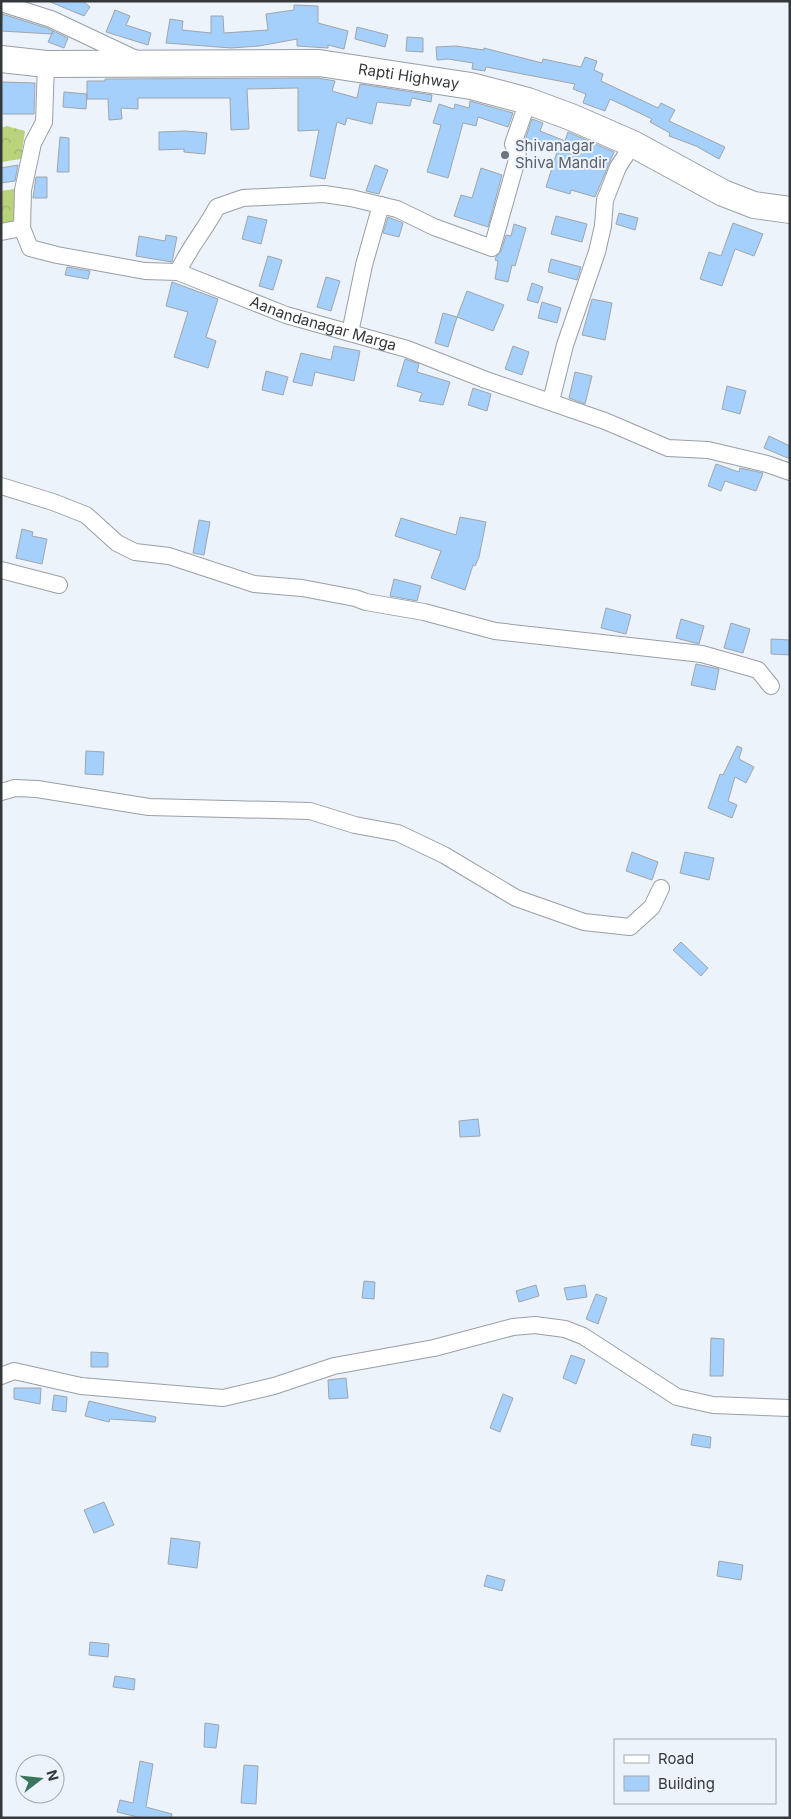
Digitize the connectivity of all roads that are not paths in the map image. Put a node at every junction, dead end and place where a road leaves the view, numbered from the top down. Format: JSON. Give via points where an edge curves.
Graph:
{"nodes":[{"id":1,"x":1,"y":4,"type":"edge"},
{"id":2,"x":1,"y":59,"type":"edge"},
{"id":3,"x":46,"y":64,"type":"junction"},
{"id":4,"x":148,"y":65,"type":"junction"},
{"id":5,"x":528,"y":101,"type":"junction"},
{"id":6,"x":633,"y":144,"type":"junction"},
{"id":7,"x":381,"y":205,"type":"junction"},
{"id":8,"x":790,"y":210,"type":"edge"},
{"id":9,"x":22,"y":228,"type":"junction"},
{"id":10,"x":1,"y":232,"type":"edge"},
{"id":11,"x":178,"y":272,"type":"junction"},
{"id":12,"x":350,"y":333,"type":"junction"},
{"id":13,"x":551,"y":401,"type":"junction"},
{"id":14,"x":790,"y":472,"type":"edge"},
{"id":15,"x":1,"y":486,"type":"edge"},
{"id":16,"x":1,"y":570,"type":"edge"},
{"id":17,"x":60,"y":586,"type":"dead end"},
{"id":18,"x":771,"y":686,"type":"dead end"},
{"id":19,"x":1,"y":792,"type":"edge"},
{"id":20,"x":661,"y":888,"type":"dead end"},
{"id":21,"x":1,"y":1376,"type":"edge"},
{"id":22,"x":790,"y":1408,"type":"edge"}],
"edges":[{"from":1,"to":4,"type":"street","via":[[51,19]]},
{"from":2,"to":3,"type":"main road","name":"Rapti Highway"},
{"from":3,"to":4,"type":"main road","name":"Rapti Highway"},
{"from":3,"to":9,"type":"street","via":[[44,122],[33,143],[23,190]]},
{"from":4,"to":5,"type":"main road","name":"Rapti Highway","via":[[319,63],[471,86]]},
{"from":5,"to":6,"type":"main road","name":"Rapti Highway"},
{"from":5,"to":7,"type":"street","via":[[513,144],[518,156],[492,248]]},
{"from":6,"to":8,"type":"main road","name":"Rapti Highway","via":[[723,194],[754,205]]},
{"from":6,"to":13,"type":"street","via":[[618,167],[605,200],[603,226],[565,345]]},
{"from":7,"to":11,"type":"street","via":[[324,194],[243,198],[217,208],[186,253]]},
{"from":7,"to":12,"type":"street"},
{"from":9,"to":10,"type":"street"},
{"from":9,"to":11,"type":"street","name":"Aanandanagar Marga","via":[[30,248],[145,271]]},
{"from":11,"to":12,"type":"street","name":"Aanandanagar Marga","via":[[286,315]]},
{"from":12,"to":13,"type":"street","name":"Aanandanagar Marga","via":[[407,349]]},
{"from":13,"to":14,"type":"street","name":"Aanandanagar Marga","via":[[668,448],[708,450]]},
{"from":15,"to":18,"type":"street","via":[[86,515],[117,542],[135,552],[169,556],[254,584],[302,588],[355,598],[495,631],[702,654],[758,670]]},
{"from":16,"to":17,"type":"street"},
{"from":19,"to":20,"type":"street","via":[[15,788],[36,789],[149,808],[310,811],[355,825],[398,833],[516,898],[584,922],[630,927],[652,907]]},
{"from":21,"to":22,"type":"street","via":[[14,1371],[81,1386],[224,1398],[334,1366],[535,1325],[564,1329],[583,1336],[678,1397],[713,1405]]}]}
